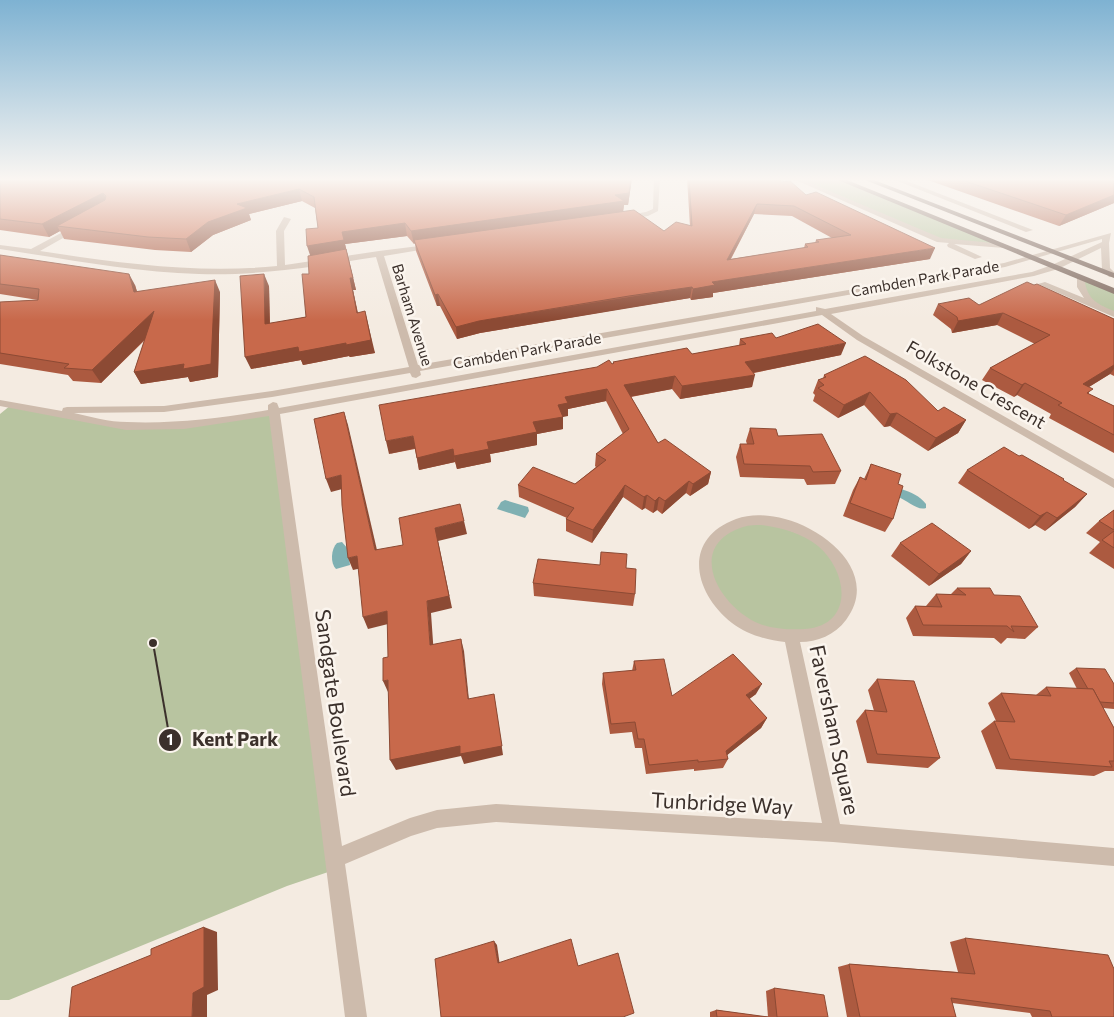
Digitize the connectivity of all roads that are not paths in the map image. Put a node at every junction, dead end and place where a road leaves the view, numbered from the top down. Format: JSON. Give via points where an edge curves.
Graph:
{"nodes":[{"id":1,"x":78,"y":225,"type":"edge"},
{"id":2,"x":283,"y":225,"type":"edge"},
{"id":3,"x":906,"y":225,"type":"edge"},
{"id":4,"x":953,"y":225,"type":"edge"},
{"id":5,"x":984,"y":225,"type":"edge"},
{"id":6,"x":1008,"y":225,"type":"edge"},
{"id":7,"x":1018,"y":225,"type":"edge"},
{"id":8,"x":1029,"y":230,"type":"dead end"},
{"id":9,"x":1109,"y":237,"type":"edge"},
{"id":10,"x":1016,"y":238,"type":"junction"},
{"id":11,"x":940,"y":240,"type":"junction"},
{"id":12,"x":437,"y":245,"type":"edge"},
{"id":13,"x":1004,"y":246,"type":"junction"},
{"id":14,"x":0,"y":247,"type":"edge"},
{"id":15,"x":1052,"y":251,"type":"junction"},
{"id":16,"x":32,"y":252,"type":"junction"},
{"id":17,"x":379,"y":254,"type":"junction"},
{"id":18,"x":978,"y":257,"type":"dead end"},
{"id":19,"x":1032,"y":258,"type":"junction"},
{"id":20,"x":1072,"y":259,"type":"junction"},
{"id":21,"x":281,"y":267,"type":"junction"},
{"id":22,"x":1055,"y":267,"type":"junction"},
{"id":23,"x":990,"y":268,"type":"junction"},
{"id":24,"x":1113,"y":276,"type":"edge"},
{"id":25,"x":1080,"y":277,"type":"junction"},
{"id":26,"x":1011,"y":278,"type":"junction"},
{"id":27,"x":1042,"y":284,"type":"edge"},
{"id":28,"x":1114,"y":291,"type":"edge"},
{"id":29,"x":808,"y":300,"type":"junction"},
{"id":30,"x":1092,"y":305,"type":"junction"},
{"id":31,"x":823,"y":313,"type":"junction"},
{"id":32,"x":1114,"y":314,"type":"edge"},
{"id":33,"x":414,"y":368,"type":"junction"},
{"id":34,"x":419,"y":385,"type":"junction"},
{"id":35,"x":272,"y":394,"type":"junction"},
{"id":36,"x":0,"y":403,"type":"edge"},
{"id":37,"x":12,"y":405,"type":"junction"},
{"id":38,"x":47,"y":411,"type":"junction"},
{"id":39,"x":274,"y":412,"type":"junction"},
{"id":40,"x":0,"y":414,"type":"edge"},
{"id":41,"x":1114,"y":484,"type":"edge"},
{"id":42,"x":791,"y":637,"type":"junction"},
{"id":43,"x":833,"y":833,"type":"junction"},
{"id":44,"x":1114,"y":857,"type":"edge"},
{"id":45,"x":335,"y":859,"type":"junction"},
{"id":46,"x":356,"y":1017,"type":"edge"}],
"edges":[{"from":1,"to":16,"type":"street"},
{"from":2,"to":21,"type":"street","via":[[280,231]]},
{"from":3,"to":11,"type":"street"},
{"from":4,"to":13,"type":"main road"},
{"from":5,"to":10,"type":"main road"},
{"from":6,"to":10,"type":"street"},
{"from":7,"to":8,"type":"street"},
{"from":9,"to":15,"type":"street","name":"Cambden Park Parade"},
{"from":9,"to":20,"type":"street","name":"Cambden Park Parade"},
{"from":9,"to":24,"type":"street","via":[[1106,269]]},
{"from":10,"to":15,"type":"main road"},
{"from":11,"to":13,"type":"street"},
{"from":11,"to":18,"type":"street"},
{"from":12,"to":17,"type":"street"},
{"from":13,"to":19,"type":"main road"},
{"from":14,"to":16,"type":"street"},
{"from":15,"to":19,"type":"street","name":"Cambden Park Parade"},
{"from":15,"to":20,"type":"main road"},
{"from":16,"to":21,"type":"street","via":[[184,272]]},
{"from":17,"to":21,"type":"street"},
{"from":17,"to":33,"type":"street","name":"Barham Avenue"},
{"from":19,"to":22,"type":"main road"},
{"from":19,"to":23,"type":"street","name":"Cambden Park Parade"},
{"from":20,"to":22,"type":"street","name":"Cambden Park Parade"},
{"from":20,"to":24,"type":"main road"},
{"from":22,"to":25,"type":"main road"},
{"from":22,"to":26,"type":"street","name":"Cambden Park Parade"},
{"from":23,"to":26,"type":"street","name":"Cambden Park Parade"},
{"from":23,"to":29,"type":"street","name":"Cambden Park Parade"},
{"from":25,"to":28,"type":"main road"},
{"from":25,"to":30,"type":"street","via":[[1081,287]]},
{"from":26,"to":31,"type":"street","name":"Cambden Park Parade"},
{"from":27,"to":30,"type":"street"},
{"from":29,"to":31,"type":"street","name":"Folkstone Crescent"},
{"from":29,"to":33,"type":"street","name":"Cambden Park Parade"},
{"from":30,"to":32,"type":"street"},
{"from":31,"to":34,"type":"street","name":"Cambden Park Parade"},
{"from":31,"to":41,"type":"street","name":"Folkstone Crescent","via":[[860,338]]},
{"from":33,"to":34,"type":"street","name":"Barham Avenue"},
{"from":33,"to":35,"type":"street","name":"Cambden Park Parade"},
{"from":34,"to":39,"type":"street","name":"Cambden Park Parade"},
{"from":35,"to":38,"type":"street","name":"Cambden Park Parade","via":[[164,409]]},
{"from":35,"to":39,"type":"street","name":"Sandgate Boulevard"},
{"from":36,"to":37,"type":"street","name":"Cambden Park Parade"},
{"from":37,"to":38,"type":"street","name":"Cambden Park Parade"},
{"from":37,"to":40,"type":"street"},
{"from":38,"to":39,"type":"street","name":"Cambden Park Parade","via":[[102,423],[143,427],[208,423]]},
{"from":39,"to":45,"type":"street","name":"Sandgate Boulevard"},
{"from":42,"to":42,"type":"street","name":"Faversham Square","via":[[763,632],[738,619],[718,602],[707,582],[704,562],[709,544],[722,530],[740,522],[784,523],[823,543],[838,558],[848,576],[850,594],[845,612],[830,627],[814,634]]},
{"from":42,"to":43,"type":"street","name":"Faversham Square"},
{"from":43,"to":44,"type":"street","name":"Tunbridge Way"},
{"from":43,"to":45,"type":"street","name":"Tunbridge Way","via":[[496,814],[437,819]]},
{"from":45,"to":46,"type":"street","name":"Sandgate Boulevard"}]}
